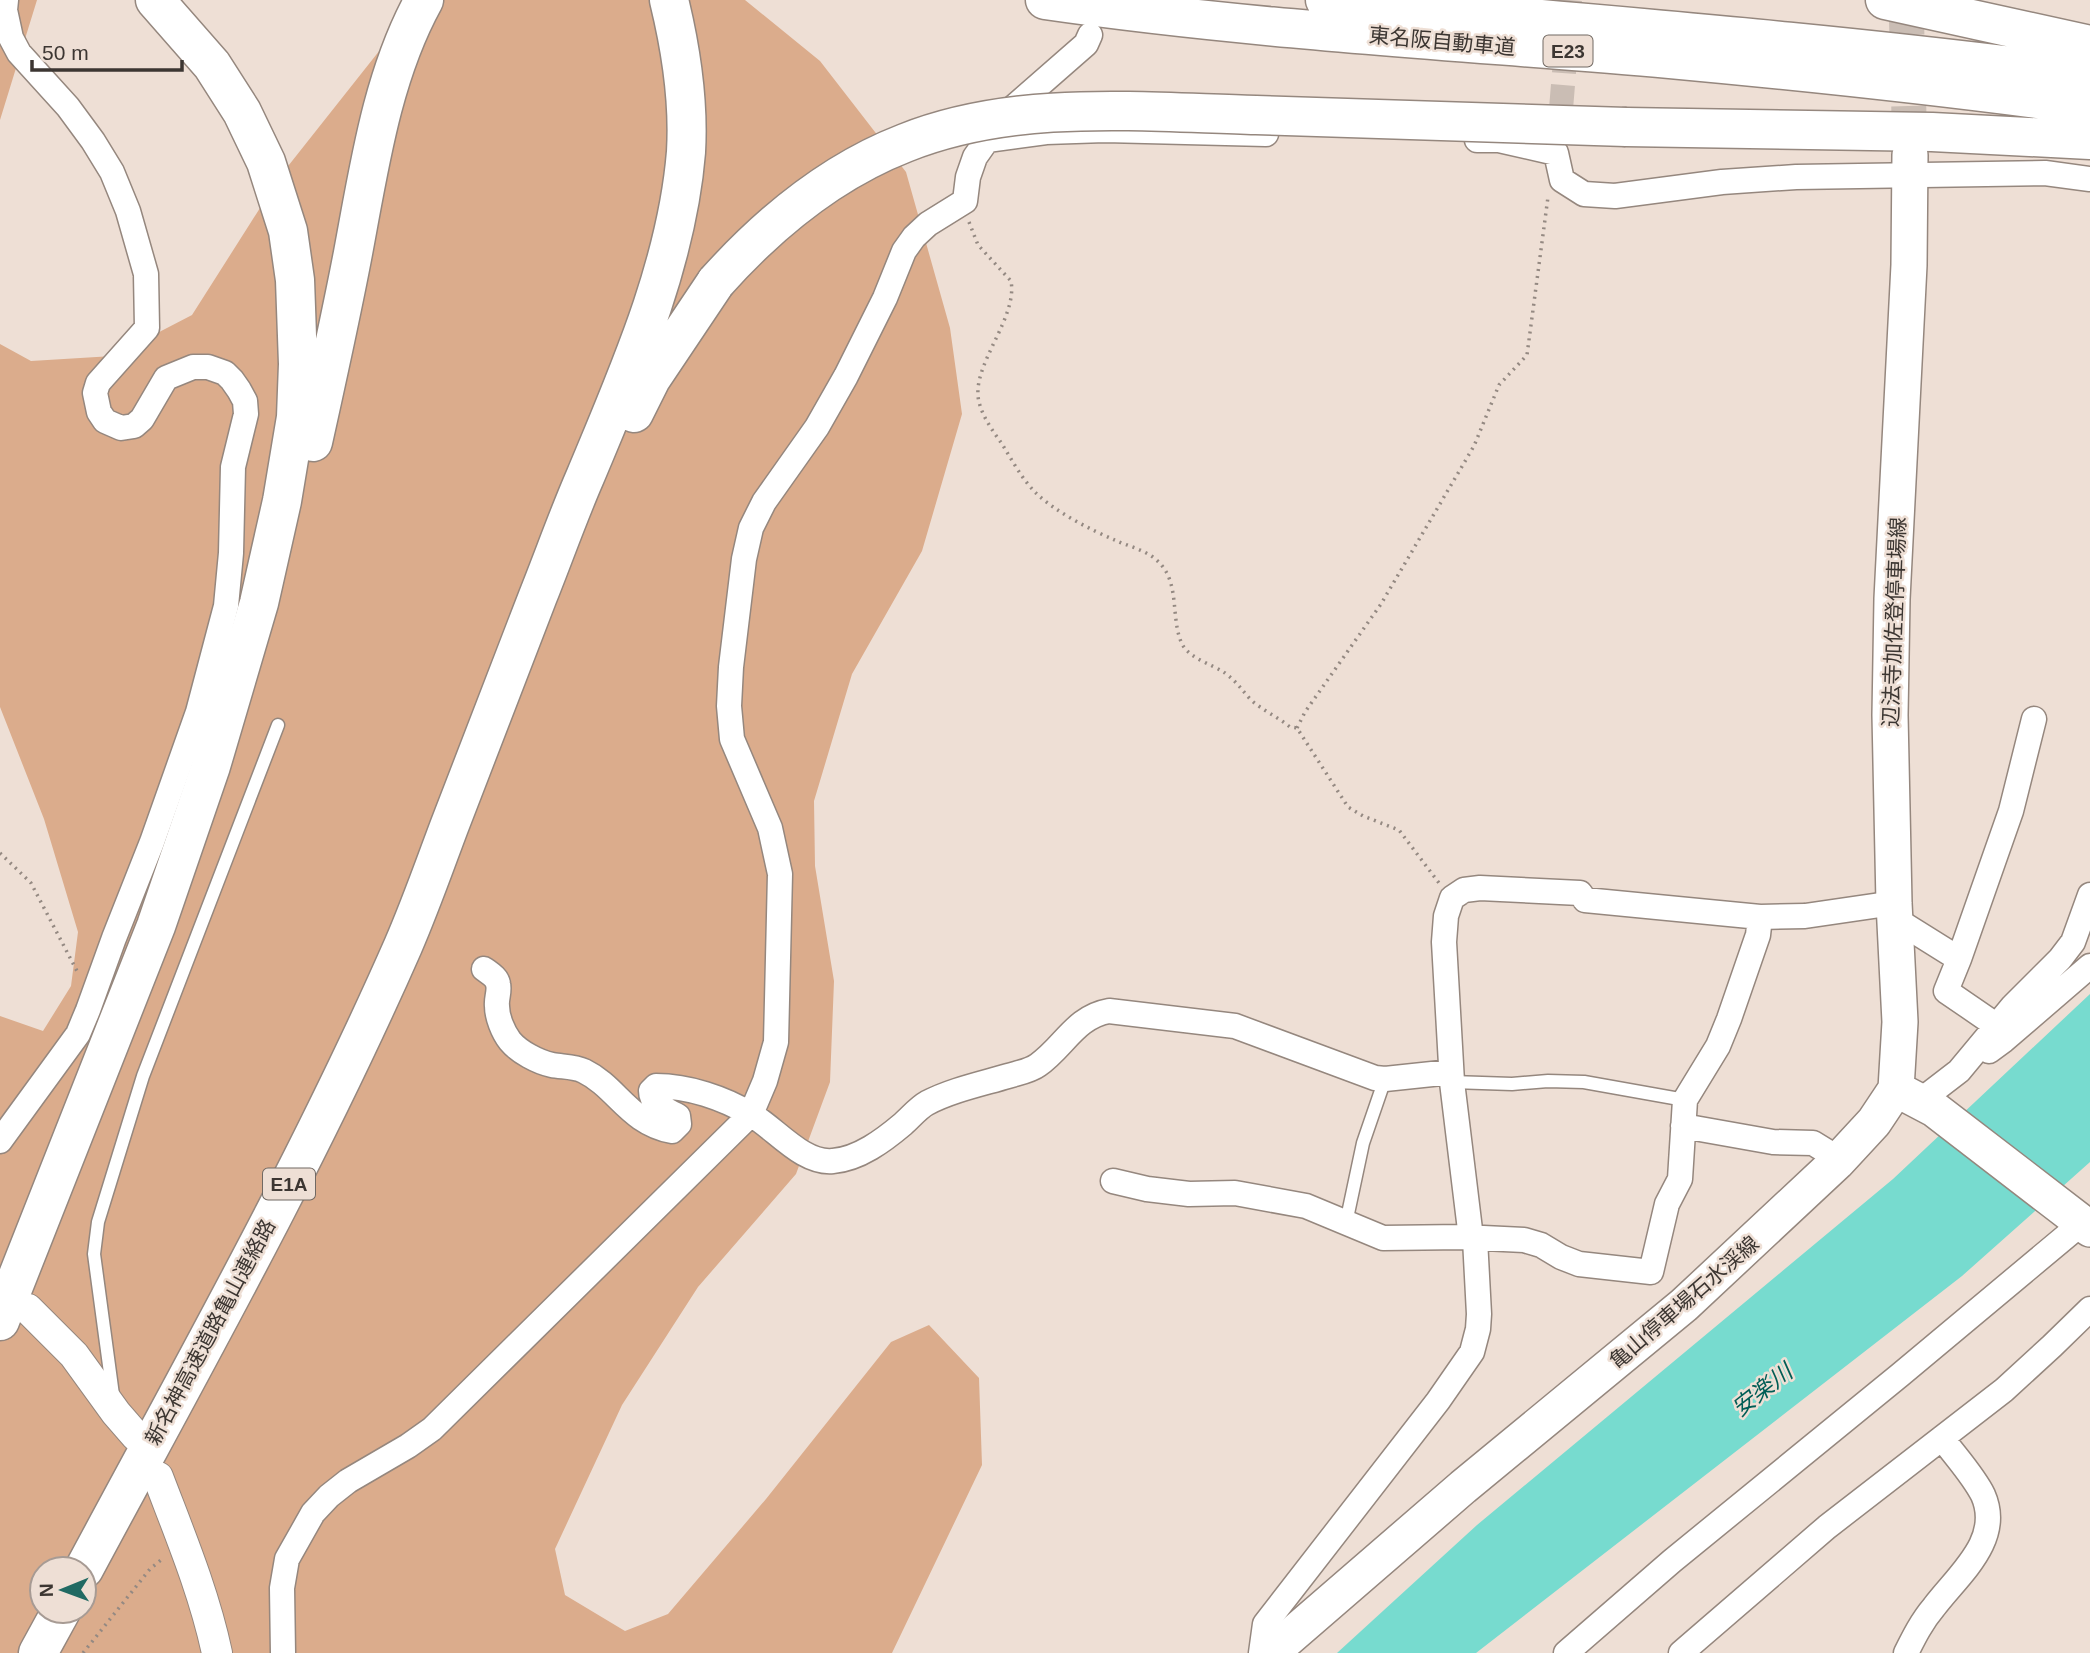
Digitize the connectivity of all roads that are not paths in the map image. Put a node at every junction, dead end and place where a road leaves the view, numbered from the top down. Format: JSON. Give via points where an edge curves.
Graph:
{"nodes":[{"id":1,"x":6,"y":0,"type":"edge"},
{"id":2,"x":155,"y":0,"type":"edge"},
{"id":3,"x":424,"y":0,"type":"edge"},
{"id":4,"x":668,"y":0,"type":"edge"},
{"id":5,"x":1045,"y":0,"type":"edge"},
{"id":6,"x":1325,"y":0,"type":"edge"},
{"id":7,"x":1885,"y":0,"type":"edge"},
{"id":8,"x":1090,"y":35,"type":"dead end"},
{"id":9,"x":2090,"y":45,"type":"edge"},
{"id":10,"x":2090,"y":76,"type":"edge"},
{"id":11,"x":2090,"y":106,"type":"edge"},
{"id":12,"x":1561,"y":109,"type":"tunnel mouth"},
{"id":13,"x":987,"y":140,"type":"junction"},
{"id":14,"x":2090,"y":140,"type":"edge"},
{"id":15,"x":1556,"y":153,"type":"junction"},
{"id":16,"x":1909,"y":165,"type":"junction"},
{"id":17,"x":2090,"y":180,"type":"edge"},
{"id":18,"x":2034,"y":719,"type":"dead end"},
{"id":19,"x":278,"y":725,"type":"dead end"},
{"id":20,"x":465,"y":785,"type":"junction"},
{"id":21,"x":2090,"y":895,"type":"edge"},
{"id":22,"x":1895,"y":911,"type":"junction"},
{"id":23,"x":1760,"y":918,"type":"junction"},
{"id":24,"x":1959,"y":959,"type":"junction"},
{"id":25,"x":2090,"y":967,"type":"edge"},
{"id":26,"x":484,"y":969,"type":"dead end"},
{"id":27,"x":1997,"y":1026,"type":"junction"},
{"id":28,"x":1959,"y":1071,"type":"junction"},
{"id":29,"x":1452,"y":1077,"type":"junction"},
{"id":30,"x":1385,"y":1079,"type":"junction"},
{"id":31,"x":1917,"y":1099,"type":"junction"},
{"id":32,"x":1685,"y":1100,"type":"junction"},
{"id":33,"x":751,"y":1114,"type":"junction"},
{"id":34,"x":1683,"y":1126,"type":"junction"},
{"id":35,"x":0,"y":1141,"type":"edge"},
{"id":36,"x":1839,"y":1159,"type":"junction"},
{"id":37,"x":1113,"y":1181,"type":"dead end"},
{"id":38,"x":1346,"y":1223,"type":"junction"},
{"id":39,"x":2081,"y":1223,"type":"edge"},
{"id":40,"x":1473,"y":1239,"type":"junction"},
{"id":41,"x":21,"y":1268,"type":"junction"},
{"id":42,"x":2090,"y":1308,"type":"edge"},
{"id":43,"x":14,"y":1315,"type":"edge"},
{"id":44,"x":116,"y":1413,"type":"junction"},
{"id":45,"x":136,"y":1436,"type":"dead end"},
{"id":46,"x":1942,"y":1438,"type":"junction"},
{"id":47,"x":158,"y":1477,"type":"dead end"},
{"id":48,"x":92,"y":1555,"type":"edge"},
{"id":49,"x":53,"y":1625,"type":"edge"},
{"id":50,"x":38,"y":1653,"type":"edge"},
{"id":51,"x":217,"y":1653,"type":"edge"},
{"id":52,"x":283,"y":1653,"type":"edge"},
{"id":53,"x":1262,"y":1653,"type":"edge"},
{"id":54,"x":1271,"y":1653,"type":"edge"},
{"id":55,"x":1566,"y":1653,"type":"edge"},
{"id":56,"x":1681,"y":1653,"type":"edge"},
{"id":57,"x":1906,"y":1653,"type":"edge"}],
"edges":[{"from":1,"to":35,"type":"street","via":[[11,38],[19,53],[68,107],[112,172],[146,274],[147,328],[98,383],[95,393],[104,421],[121,428],[135,426],[166,378],[193,366],[219,370],[232,380],[245,401],[246,415],[233,467],[226,606],[198,712],[78,1034]]},
{"from":2,"to":41,"type":"highway","via":[[212,65],[266,162],[288,231],[295,281],[296,418],[259,603],[211,766],[156,926]]},
{"from":3,"to":41,"type":"highway","via":[[386,98],[271,626],[231,767],[186,908],[138,1032],[81,1158]]},
{"from":4,"to":20,"type":"highway","via":[[686,105],[686,150],[669,245],[623,387]]},
{"from":5,"to":11,"type":"highway","name":"東名阪自動車道","number":"E23","via":[[1282,27],[1797,72]]},
{"from":6,"to":10,"type":"highway","name":"東名阪自動車道","number":"E23","via":[[1825,44]]},
{"from":7,"to":9,"type":"highway"},
{"from":8,"to":13,"type":"street","via":[[1086,44],[1014,107]]},
{"from":12,"to":15,"type":"street"},
{"from":13,"to":15,"type":"street","via":[[1105,130],[1499,140]]},
{"from":13,"to":33,"type":"street","via":[[975,157],[965,201],[928,223],[904,251],[846,376],[751,528],[729,706],[732,739],[770,828],[780,874],[776,1042]]},
{"from":14,"to":20,"type":"highway","bridge":true,"via":[[1098,111],[998,118],[907,142],[824,184],[769,227],[716,282],[651,379]]},
{"from":15,"to":16,"type":"street","via":[[1562,180],[1584,194],[1615,196]]},
{"from":16,"to":17,"type":"street"},
{"from":16,"to":22,"type":"main road","name":"辺法寺加佐登停車場線","via":[[1905,359],[1892,598]]},
{"from":18,"to":24,"type":"street","via":[[2011,811]]},
{"from":19,"to":44,"type":"lane","via":[[143,1076],[98,1222],[94,1254]]},
{"from":20,"to":48,"type":"highway","name":"新名神高速道路亀山連絡路","number":"E1A","via":[[404,944],[335,1090],[236,1289]]},
{"from":21,"to":27,"type":"street","via":[[2073,942]]},
{"from":22,"to":23,"type":"street"},
{"from":22,"to":24,"type":"street"},
{"from":22,"to":31,"type":"main road","name":"辺法寺加佐登停車場線","via":[[1900,1022]]},
{"from":23,"to":29,"type":"street","via":[[1585,900],[1580,893],[1464,890],[1452,898],[1444,942]]},
{"from":23,"to":32,"type":"street","via":[[1729,1019]]},
{"from":24,"to":27,"type":"street","via":[[1946,991]]},
{"from":25,"to":28,"type":"street","via":[[2004,1040]]},
{"from":26,"to":33,"type":"street","via":[[498,984],[497,1006],[512,1042],[535,1059],[594,1077],[647,1123],[672,1131],[679,1124],[678,1116],[651,1097],[656,1086],[729,1102]]},
{"from":27,"to":28,"type":"street"},
{"from":28,"to":31,"type":"street"},
{"from":29,"to":30,"type":"street"},
{"from":29,"to":32,"type":"lane","via":[[1512,1084],[1584,1082]]},
{"from":29,"to":40,"type":"street"},
{"from":30,"to":33,"type":"street","via":[[1235,1026],[1108,1011],[1076,1026],[1035,1067],[925,1104],[878,1142],[845,1159],[816,1161]]},
{"from":30,"to":38,"type":"lane","via":[[1363,1143]]},
{"from":31,"to":36,"type":"main road","name":"亀山停車場石水渓線","via":[[1874,1122]]},
{"from":31,"to":39,"type":"main road"},
{"from":32,"to":34,"type":"street"},
{"from":33,"to":52,"type":"street","via":[[432,1429],[348,1481],[313,1513],[287,1559],[282,1588]]},
{"from":34,"to":36,"type":"street","via":[[1773,1142],[1813,1143]]},
{"from":34,"to":40,"type":"street","via":[[1680,1179],[1667,1204],[1651,1272],[1579,1264],[1524,1240]]},
{"from":36,"to":54,"type":"main road","name":"亀山停車場石水渓線","via":[[1684,1305]]},
{"from":37,"to":38,"type":"street","via":[[1189,1194],[1257,1196],[1306,1206]]},
{"from":38,"to":40,"type":"street","via":[[1384,1238]]},
{"from":39,"to":55,"type":"street"},
{"from":40,"to":53,"type":"street","via":[[1479,1314],[1472,1352],[1265,1624]]},
{"from":41,"to":43,"type":"highway"},
{"from":42,"to":46,"type":"street","via":[[2004,1390]]},
{"from":43,"to":44,"type":"street","via":[[74,1355]]},
{"from":44,"to":45,"type":"street"},
{"from":46,"to":56,"type":"street","via":[[1818,1534]]},
{"from":46,"to":57,"type":"street","via":[[1983,1495],[1988,1526],[1979,1550],[1933,1608]]},
{"from":47,"to":51,"type":"street","via":[[209,1614]]},
{"from":49,"to":50,"type":"highway"}]}
